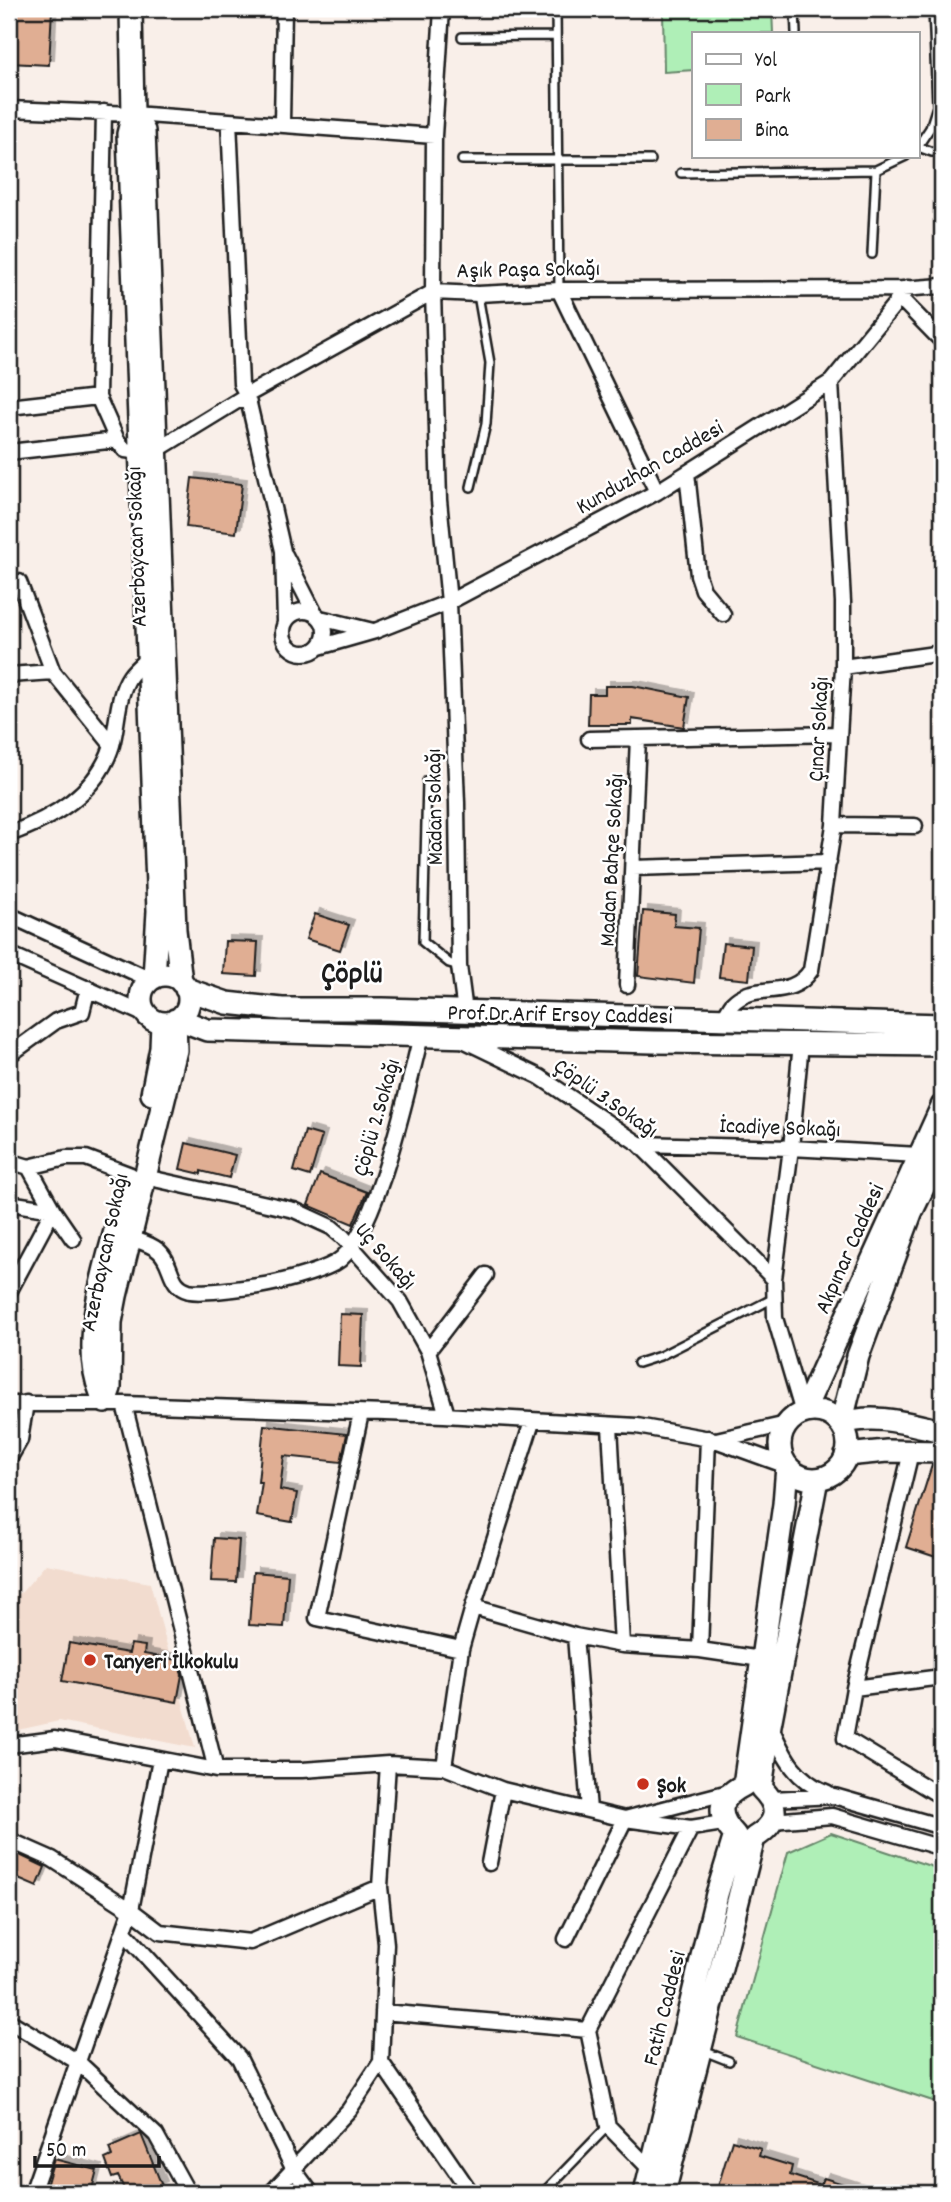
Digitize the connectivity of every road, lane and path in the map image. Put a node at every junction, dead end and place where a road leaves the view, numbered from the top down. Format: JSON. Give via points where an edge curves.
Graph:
{"nodes":[{"id":1,"x":131,"y":9,"type":"edge"},
{"id":2,"x":284,"y":9,"type":"edge"},
{"id":3,"x":442,"y":9,"type":"edge"},
{"id":4,"x":556,"y":9,"type":"edge"},
{"id":5,"x":795,"y":9,"type":"edge"},
{"id":6,"x":933,"y":9,"type":"edge"},
{"id":7,"x":796,"y":32,"type":"edge"},
{"id":8,"x":556,"y":36,"type":"junction"},
{"id":9,"x":463,"y":37,"type":"dead end"},
{"id":10,"x":938,"y":41,"type":"edge"},
{"id":11,"x":9,"y":109,"type":"edge"},
{"id":12,"x":104,"y":112,"type":"junction"},
{"id":13,"x":133,"y":114,"type":"junction"},
{"id":14,"x":229,"y":121,"type":"junction"},
{"id":15,"x":282,"y":123,"type":"junction"},
{"id":16,"x":434,"y":136,"type":"junction"},
{"id":17,"x":920,"y":143,"type":"edge"},
{"id":18,"x":920,"y":147,"type":"edge"},
{"id":19,"x":942,"y":151,"type":"edge"},
{"id":20,"x":902,"y":158,"type":"edge"},
{"id":21,"x":462,"y":160,"type":"dead end"},
{"id":22,"x":558,"y":160,"type":"junction"},
{"id":23,"x":651,"y":160,"type":"dead end"},
{"id":24,"x":876,"y":170,"type":"junction"},
{"id":25,"x":681,"y":173,"type":"dead end"},
{"id":26,"x":872,"y":254,"type":"dead end"},
{"id":27,"x":942,"y":286,"type":"edge"},
{"id":28,"x":559,"y":290,"type":"junction"},
{"id":29,"x":433,"y":292,"type":"junction"},
{"id":30,"x":904,"y":293,"type":"junction"},
{"id":31,"x":478,"y":294,"type":"junction"},
{"id":32,"x":942,"y":341,"type":"edge"},
{"id":33,"x":831,"y":382,"type":"junction"},
{"id":34,"x":247,"y":395,"type":"junction"},
{"id":35,"x":98,"y":397,"type":"junction"},
{"id":36,"x":9,"y":407,"type":"edge"},
{"id":37,"x":117,"y":440,"type":"junction"},
{"id":38,"x":149,"y":451,"type":"junction"},
{"id":39,"x":9,"y":452,"type":"edge"},
{"id":40,"x":687,"y":473,"type":"junction"},
{"id":41,"x":471,"y":487,"type":"dead end"},
{"id":42,"x":657,"y":492,"type":"junction"},
{"id":43,"x":283,"y":551,"type":"junction"},
{"id":44,"x":12,"y":585,"type":"edge"},
{"id":45,"x":449,"y":601,"type":"junction"},
{"id":46,"x":723,"y":614,"type":"dead end"},
{"id":47,"x":318,"y":616,"type":"junction"},
{"id":48,"x":285,"y":622,"type":"junction"},
{"id":49,"x":375,"y":631,"type":"junction"},
{"id":50,"x":319,"y":647,"type":"junction"},
{"id":51,"x":942,"y":653,"type":"edge"},
{"id":52,"x":149,"y":657,"type":"junction"},
{"id":53,"x":843,"y":667,"type":"junction"},
{"id":54,"x":53,"y":672,"type":"junction"},
{"id":55,"x":9,"y":675,"type":"edge"},
{"id":56,"x":839,"y":734,"type":"junction"},
{"id":57,"x":638,"y":738,"type":"junction"},
{"id":58,"x":589,"y":739,"type":"dead end"},
{"id":59,"x":112,"y":745,"type":"junction"},
{"id":60,"x":427,"y":781,"type":"dead end"},
{"id":61,"x":834,"y":825,"type":"junction"},
{"id":62,"x":915,"y":826,"type":"dead end"},
{"id":63,"x":9,"y":834,"type":"edge"},
{"id":64,"x":829,"y":862,"type":"junction"},
{"id":65,"x":633,"y":868,"type":"junction"},
{"id":66,"x":9,"y":915,"type":"edge"},
{"id":67,"x":9,"y":954,"type":"edge"},
{"id":68,"x":459,"y":966,"type":"junction"},
{"id":69,"x":153,"y":979,"type":"junction"},
{"id":70,"x":184,"y":985,"type":"junction"},
{"id":71,"x":627,"y":985,"type":"dead end"},
{"id":72,"x":88,"y":988,"type":"junction"},
{"id":73,"x":465,"y":1012,"type":"junction"},
{"id":74,"x":723,"y":1019,"type":"junction"},
{"id":75,"x":166,"y":1020,"type":"junction"},
{"id":76,"x":941,"y":1028,"type":"edge"},
{"id":77,"x":421,"y":1036,"type":"junction"},
{"id":78,"x":456,"y":1037,"type":"junction"},
{"id":79,"x":802,"y":1044,"type":"junction"},
{"id":80,"x":9,"y":1055,"type":"edge"},
{"id":81,"x":942,"y":1106,"type":"edge"},
{"id":82,"x":639,"y":1144,"type":"junction"},
{"id":83,"x":791,"y":1148,"type":"junction"},
{"id":84,"x":942,"y":1149,"type":"edge"},
{"id":85,"x":919,"y":1155,"type":"junction"},
{"id":86,"x":9,"y":1161,"type":"edge"},
{"id":87,"x":29,"y":1167,"type":"junction"},
{"id":88,"x":138,"y":1176,"type":"junction"},
{"id":89,"x":9,"y":1203,"type":"edge"},
{"id":90,"x":53,"y":1210,"type":"junction"},
{"id":91,"x":130,"y":1238,"type":"junction"},
{"id":92,"x":73,"y":1239,"type":"dead end"},
{"id":93,"x":351,"y":1246,"type":"junction"},
{"id":94,"x":486,"y":1275,"type":"dead end"},
{"id":95,"x":774,"y":1279,"type":"junction"},
{"id":96,"x":9,"y":1292,"type":"edge"},
{"id":97,"x":775,"y":1298,"type":"junction"},
{"id":98,"x":428,"y":1351,"type":"junction"},
{"id":99,"x":638,"y":1363,"type":"dead end"},
{"id":100,"x":9,"y":1404,"type":"edge"},
{"id":101,"x":26,"y":1404,"type":"junction"},
{"id":102,"x":124,"y":1404,"type":"junction"},
{"id":103,"x":361,"y":1413,"type":"junction"},
{"id":104,"x":447,"y":1415,"type":"junction"},
{"id":105,"x":795,"y":1418,"type":"junction"},
{"id":106,"x":533,"y":1422,"type":"junction"},
{"id":107,"x":841,"y":1424,"type":"junction"},
{"id":108,"x":610,"y":1426,"type":"junction"},
{"id":109,"x":942,"y":1431,"type":"edge"},
{"id":110,"x":711,"y":1439,"type":"junction"},
{"id":111,"x":911,"y":1452,"type":"junction"},
{"id":112,"x":942,"y":1452,"type":"edge"},
{"id":113,"x":846,"y":1455,"type":"junction"},
{"id":114,"x":9,"y":1459,"type":"edge"},
{"id":115,"x":787,"y":1466,"type":"junction"},
{"id":116,"x":817,"y":1479,"type":"junction"},
{"id":117,"x":473,"y":1607,"type":"junction"},
{"id":118,"x":575,"y":1636,"type":"junction"},
{"id":119,"x":622,"y":1645,"type":"junction"},
{"id":120,"x":461,"y":1649,"type":"junction"},
{"id":121,"x":700,"y":1650,"type":"junction"},
{"id":122,"x":761,"y":1659,"type":"junction"},
{"id":123,"x":942,"y":1676,"type":"edge"},
{"id":124,"x":854,"y":1688,"type":"junction"},
{"id":125,"x":770,"y":1725,"type":"junction"},
{"id":126,"x":9,"y":1745,"type":"edge"},
{"id":127,"x":160,"y":1760,"type":"junction"},
{"id":128,"x":388,"y":1764,"type":"junction"},
{"id":129,"x":444,"y":1767,"type":"junction"},
{"id":130,"x":216,"y":1770,"type":"junction"},
{"id":131,"x":503,"y":1790,"type":"junction"},
{"id":132,"x":751,"y":1791,"type":"junction"},
{"id":133,"x":834,"y":1796,"type":"junction"},
{"id":134,"x":942,"y":1797,"type":"edge"},
{"id":135,"x":589,"y":1810,"type":"junction"},
{"id":136,"x":625,"y":1819,"type":"junction"},
{"id":137,"x":772,"y":1821,"type":"junction"},
{"id":138,"x":691,"y":1828,"type":"junction"},
{"id":139,"x":942,"y":1828,"type":"edge"},
{"id":140,"x":737,"y":1832,"type":"junction"},
{"id":141,"x":9,"y":1840,"type":"edge"},
{"id":142,"x":942,"y":1848,"type":"edge"},
{"id":143,"x":489,"y":1863,"type":"dead end"},
{"id":144,"x":380,"y":1887,"type":"junction"},
{"id":145,"x":131,"y":1910,"type":"junction"},
{"id":146,"x":124,"y":1932,"type":"junction"},
{"id":147,"x":566,"y":1939,"type":"dead end"},
{"id":148,"x":383,"y":2012,"type":"junction"},
{"id":149,"x":9,"y":2021,"type":"edge"},
{"id":150,"x":588,"y":2030,"type":"junction"},
{"id":151,"x":701,"y":2050,"type":"junction"},
{"id":152,"x":729,"y":2061,"type":"dead end"},
{"id":153,"x":78,"y":2062,"type":"junction"},
{"id":154,"x":381,"y":2062,"type":"junction"},
{"id":155,"x":608,"y":2126,"type":"junction"},
{"id":156,"x":294,"y":2170,"type":"junction"},
{"id":157,"x":651,"y":2170,"type":"junction"},
{"id":158,"x":32,"y":2193,"type":"edge"},
{"id":159,"x":188,"y":2193,"type":"edge"},
{"id":160,"x":271,"y":2193,"type":"edge"},
{"id":161,"x":311,"y":2193,"type":"edge"},
{"id":162,"x":471,"y":2193,"type":"edge"},
{"id":163,"x":543,"y":2193,"type":"edge"},
{"id":164,"x":645,"y":2193,"type":"edge"},
{"id":165,"x":664,"y":2193,"type":"edge"}],
"edges":[{"from":1,"to":13,"type":"street","name":"Azerbaycan Sokağı"},
{"from":2,"to":15,"type":"street"},
{"from":3,"to":16,"type":"street","name":"Madan Sokağı"},
{"from":4,"to":8,"type":"lane"},
{"from":5,"to":7,"type":"lane"},
{"from":6,"to":10,"type":"lane"},
{"from":8,"to":9,"type":"lane"},
{"from":8,"to":22,"type":"lane"},
{"from":10,"to":17,"type":"lane","via":[[937,106]]},
{"from":11,"to":12,"type":"street"},
{"from":12,"to":13,"type":"street"},
{"from":12,"to":35,"type":"street"},
{"from":13,"to":14,"type":"street"},
{"from":13,"to":38,"type":"street","name":"Azerbaycan Sokağı","via":[[144,131]]},
{"from":14,"to":15,"type":"street"},
{"from":14,"to":34,"type":"street","via":[[241,384]]},
{"from":15,"to":16,"type":"street"},
{"from":16,"to":29,"type":"street","name":"Madan Sokağı"},
{"from":18,"to":19,"type":"lane"},
{"from":20,"to":24,"type":"lane"},
{"from":21,"to":22,"type":"lane"},
{"from":22,"to":23,"type":"lane"},
{"from":22,"to":28,"type":"lane"},
{"from":24,"to":25,"type":"lane"},
{"from":24,"to":26,"type":"lane"},
{"from":27,"to":30,"type":"street","name":"Aşık Paşa Sokağı"},
{"from":28,"to":30,"type":"street","name":"Aşık Paşa Sokağı"},
{"from":28,"to":31,"type":"street","name":"Aşık Paşa Sokağı"},
{"from":28,"to":42,"type":"street"},
{"from":29,"to":31,"type":"street","name":"Aşık Paşa Sokağı"},
{"from":29,"to":34,"type":"street","name":"Aşık Paşa Sokağı"},
{"from":29,"to":45,"type":"street","name":"Madan Sokağı","via":[[439,500]]},
{"from":30,"to":32,"type":"street"},
{"from":30,"to":33,"type":"street","name":"Kunduzhan Caddesi"},
{"from":31,"to":41,"type":"lane","via":[[489,363],[486,424]]},
{"from":33,"to":40,"type":"street","name":"Kunduzhan Caddesi"},
{"from":33,"to":53,"type":"street","name":"Çınar Sokağı"},
{"from":34,"to":38,"type":"street","name":"Aşık Paşa Sokağı"},
{"from":34,"to":43,"type":"street"},
{"from":35,"to":36,"type":"street"},
{"from":35,"to":37,"type":"street"},
{"from":37,"to":38,"type":"street","via":[[125,450]]},
{"from":37,"to":39,"type":"street"},
{"from":38,"to":52,"type":"street","name":"Azerbaycan Sokağı"},
{"from":38,"to":70,"type":"street","name":"Azerbaycan Sokağı","via":[[175,930]]},
{"from":40,"to":42,"type":"street","name":"Kunduzhan Caddesi"},
{"from":40,"to":46,"type":"street","via":[[698,575],[703,590]]},
{"from":42,"to":45,"type":"street","name":"Kunduzhan Caddesi"},
{"from":43,"to":47,"type":"street"},
{"from":43,"to":48,"type":"street"},
{"from":44,"to":54,"type":"street"},
{"from":45,"to":49,"type":"street","name":"Kunduzhan Caddesi"},
{"from":45,"to":68,"type":"street","name":"Madan Sokağı"},
{"from":47,"to":48,"type":"street","via":[[302,611]]},
{"from":47,"to":49,"type":"street"},
{"from":47,"to":50,"type":"street","via":[[325,631]]},
{"from":48,"to":50,"type":"street","via":[[283,636],[290,648],[310,653]]},
{"from":49,"to":50,"type":"street","name":"Kunduzhan Caddesi"},
{"from":51,"to":53,"type":"street"},
{"from":52,"to":59,"type":"street","via":[[129,677]]},
{"from":52,"to":69,"type":"street","name":"Azerbaycan Sokağı","via":[[158,911]]},
{"from":53,"to":56,"type":"street","name":"Çınar Sokağı"},
{"from":54,"to":55,"type":"street"},
{"from":54,"to":59,"type":"street"},
{"from":56,"to":57,"type":"street","name":"Madan Bahçe Sokağı"},
{"from":56,"to":61,"type":"street","name":"Çınar Sokağı"},
{"from":57,"to":58,"type":"street","name":"Madan Bahçe Sokağı"},
{"from":57,"to":65,"type":"street","name":"Madan Bahçe Sokağı"},
{"from":59,"to":63,"type":"street","via":[[97,774],[67,807]]},
{"from":60,"to":68,"type":"lane","via":[[423,942]]},
{"from":61,"to":62,"type":"street"},
{"from":61,"to":64,"type":"street","name":"Çınar Sokağı"},
{"from":64,"to":65,"type":"street"},
{"from":64,"to":74,"type":"street","name":"Çınar Sokağı","via":[[811,970],[805,979],[797,986],[741,998]]},
{"from":65,"to":71,"type":"street","name":"Madan Bahçe Sokağı"},
{"from":66,"to":69,"type":"street"},
{"from":67,"to":72,"type":"street","name":"Prof.Dr.Arif Ersoy Caddesi"},
{"from":68,"to":73,"type":"street","name":"Madan Sokağı"},
{"from":69,"to":70,"type":"street","via":[[165,975]]},
{"from":69,"to":75,"type":"street","via":[[141,1001]]},
{"from":70,"to":73,"type":"street","name":"Prof.Dr.Arif Ersoy Caddesi","via":[[246,1006]]},
{"from":70,"to":75,"type":"street","via":[[187,1007]]},
{"from":72,"to":75,"type":"street","name":"Prof.Dr.Arif Ersoy Caddesi"},
{"from":72,"to":80,"type":"street","via":[[82,1012],[56,1021]]},
{"from":73,"to":74,"type":"street","name":"Prof.Dr.Arif Ersoy Caddesi"},
{"from":74,"to":76,"type":"street","name":"Prof.Dr.Arif Ersoy Caddesi"},
{"from":75,"to":77,"type":"street","name":"Prof.Dr.Arif Ersoy Caddesi","via":[[207,1030]]},
{"from":75,"to":88,"type":"street","name":"Azerbaycan Sokağı"},
{"from":76,"to":79,"type":"street","name":"Prof.Dr.Arif Ersoy Caddesi"},
{"from":77,"to":78,"type":"street","name":"Prof.Dr.Arif Ersoy Caddesi"},
{"from":77,"to":93,"type":"street","name":"Çöplü 2.Sokağı","via":[[385,1175]]},
{"from":78,"to":79,"type":"street","name":"Prof.Dr.Arif Ersoy Caddesi"},
{"from":78,"to":82,"type":"street","name":"Çöplü 3.Sokağı","via":[[540,1077]]},
{"from":79,"to":83,"type":"street"},
{"from":81,"to":85,"type":"street","name":"Akpınar Caddesi"},
{"from":82,"to":83,"type":"street","name":"İcadiye Sokağı"},
{"from":82,"to":95,"type":"street","name":"Çöplü 3.Sokağı"},
{"from":83,"to":85,"type":"street","name":"İcadiye Sokağı"},
{"from":83,"to":95,"type":"street"},
{"from":84,"to":107,"type":"street","name":"Akpınar Caddesi","via":[[901,1238],[858,1356]]},
{"from":85,"to":105,"type":"street","name":"Akpınar Caddesi","via":[[877,1253]]},
{"from":86,"to":87,"type":"street"},
{"from":87,"to":88,"type":"street","name":"Uç Sokağı","via":[[86,1158]]},
{"from":87,"to":90,"type":"street"},
{"from":88,"to":91,"type":"street","name":"Azerbaycan Sokağı"},
{"from":88,"to":91,"type":"street","name":"Azerbaycan Sokağı","via":[[94,1321],[95,1364],[105,1402],[110,1388],[111,1322]]},
{"from":88,"to":93,"type":"street","name":"Uç Sokağı","via":[[294,1210],[331,1227]]},
{"from":89,"to":90,"type":"street"},
{"from":90,"to":92,"type":"street"},
{"from":90,"to":96,"type":"street"},
{"from":91,"to":93,"type":"street","via":[[159,1250],[176,1284],[190,1292],[271,1284],[336,1263]]},
{"from":93,"to":98,"type":"street","name":"Uç Sokağı","via":[[400,1301]]},
{"from":94,"to":98,"type":"street"},
{"from":95,"to":97,"type":"street"},
{"from":97,"to":99,"type":"lane"},
{"from":97,"to":105,"type":"street"},
{"from":98,"to":104,"type":"street","name":"Uç Sokağı"},
{"from":100,"to":101,"type":"street"},
{"from":101,"to":102,"type":"street"},
{"from":101,"to":114,"type":"street","via":[[20,1440]]},
{"from":102,"to":103,"type":"street"},
{"from":102,"to":130,"type":"street"},
{"from":103,"to":104,"type":"street"},
{"from":103,"to":120,"type":"street","via":[[317,1618]]},
{"from":104,"to":106,"type":"street"},
{"from":105,"to":107,"type":"street","via":[[818,1411]]},
{"from":105,"to":110,"type":"street"},
{"from":105,"to":115,"type":"street","via":[[782,1434],[780,1445]]},
{"from":106,"to":108,"type":"street"},
{"from":106,"to":117,"type":"street"},
{"from":107,"to":109,"type":"street","via":[[873,1417]]},
{"from":107,"to":113,"type":"street","via":[[848,1440]]},
{"from":108,"to":110,"type":"street"},
{"from":108,"to":119,"type":"street"},
{"from":110,"to":115,"type":"street"},
{"from":110,"to":121,"type":"street"},
{"from":111,"to":112,"type":"street"},
{"from":111,"to":113,"type":"street"},
{"from":111,"to":124,"type":"street"},
{"from":113,"to":116,"type":"street","via":[[837,1471]]},
{"from":115,"to":116,"type":"street","via":[[796,1474]]},
{"from":115,"to":122,"type":"street","name":"Fatih Caddesi"},
{"from":116,"to":125,"type":"street","name":"Fatih Caddesi"},
{"from":117,"to":118,"type":"street"},
{"from":117,"to":120,"type":"street"},
{"from":118,"to":119,"type":"street"},
{"from":118,"to":135,"type":"street"},
{"from":119,"to":121,"type":"street"},
{"from":120,"to":129,"type":"street"},
{"from":121,"to":122,"type":"street"},
{"from":122,"to":132,"type":"street","name":"Fatih Caddesi"},
{"from":123,"to":124,"type":"street"},
{"from":124,"to":134,"type":"street","via":[[845,1738]]},
{"from":125,"to":132,"type":"street","name":"Fatih Caddesi"},
{"from":125,"to":133,"type":"street","via":[[779,1748],[808,1786]]},
{"from":126,"to":127,"type":"street","via":[[55,1739]]},
{"from":127,"to":130,"type":"street"},
{"from":127,"to":145,"type":"street"},
{"from":128,"to":129,"type":"street"},
{"from":128,"to":130,"type":"street"},
{"from":128,"to":144,"type":"street"},
{"from":129,"to":131,"type":"street"},
{"from":131,"to":135,"type":"street"},
{"from":131,"to":143,"type":"street"},
{"from":132,"to":133,"type":"street"},
{"from":132,"to":136,"type":"street"},
{"from":132,"to":137,"type":"street","name":"Fatih Caddesi","via":[[775,1815]]},
{"from":132,"to":140,"type":"street","name":"Fatih Caddesi","via":[[721,1807]]},
{"from":133,"to":139,"type":"street"},
{"from":135,"to":136,"type":"street"},
{"from":136,"to":138,"type":"street"},
{"from":136,"to":147,"type":"street"},
{"from":137,"to":140,"type":"street","name":"Fatih Caddesi","via":[[768,1829]]},
{"from":137,"to":142,"type":"street","via":[[832,1816]]},
{"from":138,"to":140,"type":"street"},
{"from":138,"to":150,"type":"street"},
{"from":140,"to":151,"type":"street","name":"Fatih Caddesi"},
{"from":140,"to":157,"type":"street","name":"Fatih Caddesi","via":[[717,1895]]},
{"from":141,"to":145,"type":"street","via":[[52,1859]]},
{"from":144,"to":145,"type":"street","via":[[250,1942],[160,1932]]},
{"from":144,"to":148,"type":"street","via":[[386,1944]]},
{"from":145,"to":146,"type":"street"},
{"from":146,"to":153,"type":"street"},
{"from":146,"to":156,"type":"street","via":[[239,2058]]},
{"from":148,"to":150,"type":"street"},
{"from":148,"to":154,"type":"street"},
{"from":149,"to":153,"type":"street"},
{"from":150,"to":155,"type":"street"},
{"from":151,"to":152,"type":"lane"},
{"from":151,"to":165,"type":"street","name":"Fatih Caddesi"},
{"from":153,"to":158,"type":"street"},
{"from":153,"to":159,"type":"street","via":[[156,2135]]},
{"from":154,"to":156,"type":"street","via":[[349,2110]]},
{"from":154,"to":162,"type":"street"},
{"from":155,"to":157,"type":"street"},
{"from":155,"to":163,"type":"lane"},
{"from":156,"to":160,"type":"street"},
{"from":156,"to":161,"type":"street"},
{"from":157,"to":164,"type":"street","name":"Fatih Caddesi"}]}
